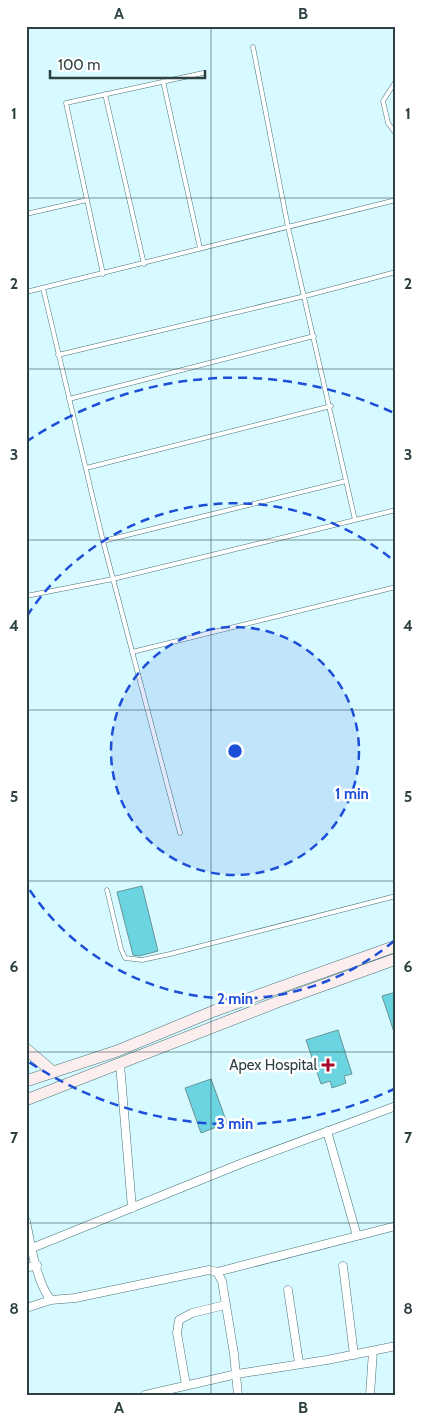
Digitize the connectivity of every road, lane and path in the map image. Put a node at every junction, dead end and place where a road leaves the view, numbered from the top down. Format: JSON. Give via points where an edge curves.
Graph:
{"nodes":[{"id":1,"x":253,"y":47,"type":"dead end"},
{"id":2,"x":203,"y":72,"type":"dead end"},
{"id":3,"x":163,"y":81,"type":"junction"},
{"id":4,"x":396,"y":81,"type":"edge"},
{"id":5,"x":105,"y":94,"type":"junction"},
{"id":6,"x":396,"y":134,"type":"edge"},
{"id":7,"x":87,"y":200,"type":"junction"},
{"id":8,"x":396,"y":200,"type":"edge"},
{"id":9,"x":26,"y":214,"type":"edge"},
{"id":10,"x":288,"y":227,"type":"junction"},
{"id":11,"x":200,"y":248,"type":"junction"},
{"id":12,"x":144,"y":264,"type":"junction"},
{"id":13,"x":396,"y":272,"type":"edge"},
{"id":14,"x":103,"y":274,"type":"junction"},
{"id":15,"x":43,"y":288,"type":"junction"},
{"id":16,"x":26,"y":292,"type":"edge"},
{"id":17,"x":306,"y":296,"type":"junction"},
{"id":18,"x":314,"y":336,"type":"junction"},
{"id":19,"x":58,"y":355,"type":"junction"},
{"id":20,"x":69,"y":399,"type":"junction"},
{"id":21,"x":331,"y":406,"type":"junction"},
{"id":22,"x":86,"y":468,"type":"junction"},
{"id":23,"x":346,"y":481,"type":"junction"},
{"id":24,"x":396,"y":510,"type":"edge"},
{"id":25,"x":355,"y":520,"type":"junction"},
{"id":26,"x":103,"y":541,"type":"junction"},
{"id":27,"x":113,"y":579,"type":"junction"},
{"id":28,"x":396,"y":586,"type":"edge"},
{"id":29,"x":26,"y":596,"type":"edge"},
{"id":30,"x":132,"y":652,"type":"junction"},
{"id":31,"x":180,"y":833,"type":"dead end"},
{"id":32,"x":107,"y":890,"type":"dead end"},
{"id":33,"x":396,"y":896,"type":"edge"},
{"id":34,"x":396,"y":946,"type":"edge"},
{"id":35,"x":396,"y":959,"type":"edge"},
{"id":36,"x":26,"y":1049,"type":"edge"},
{"id":37,"x":120,"y":1064,"type":"junction"},
{"id":38,"x":52,"y":1072,"type":"junction"},
{"id":39,"x":26,"y":1081,"type":"edge"},
{"id":40,"x":26,"y":1100,"type":"edge"},
{"id":41,"x":396,"y":1106,"type":"edge"},
{"id":42,"x":327,"y":1131,"type":"junction"},
{"id":43,"x":132,"y":1208,"type":"junction"},
{"id":44,"x":26,"y":1221,"type":"edge"},
{"id":45,"x":396,"y":1226,"type":"edge"},
{"id":46,"x":357,"y":1236,"type":"junction"},
{"id":47,"x":32,"y":1248,"type":"junction"},
{"id":48,"x":37,"y":1265,"type":"junction"},
{"id":49,"x":343,"y":1266,"type":"dead end"},
{"id":50,"x":26,"y":1268,"type":"edge"},
{"id":51,"x":217,"y":1272,"type":"junction"},
{"id":52,"x":288,"y":1290,"type":"dead end"},
{"id":53,"x":51,"y":1300,"type":"junction"},
{"id":54,"x":225,"y":1305,"type":"junction"},
{"id":55,"x":26,"y":1308,"type":"edge"},
{"id":56,"x":396,"y":1346,"type":"edge"},
{"id":57,"x":373,"y":1351,"type":"junction"},
{"id":58,"x":354,"y":1355,"type":"junction"},
{"id":59,"x":299,"y":1363,"type":"junction"},
{"id":60,"x":236,"y":1374,"type":"junction"},
{"id":61,"x":186,"y":1385,"type":"junction"},
{"id":62,"x":158,"y":1393,"type":"edge"},
{"id":63,"x":145,"y":1395,"type":"edge"},
{"id":64,"x":238,"y":1395,"type":"edge"},
{"id":65,"x":370,"y":1395,"type":"edge"}],
"edges":[{"from":1,"to":10,"type":"lane"},
{"from":2,"to":3,"type":"lane"},
{"from":3,"to":5,"type":"lane"},
{"from":3,"to":11,"type":"lane"},
{"from":4,"to":6,"type":"lane","via":[[383,101],[388,122]]},
{"from":5,"to":7,"type":"lane","via":[[66,103]]},
{"from":5,"to":12,"type":"lane"},
{"from":7,"to":9,"type":"lane"},
{"from":7,"to":14,"type":"lane"},
{"from":8,"to":10,"type":"lane"},
{"from":10,"to":11,"type":"lane"},
{"from":10,"to":17,"type":"lane"},
{"from":11,"to":12,"type":"lane"},
{"from":12,"to":14,"type":"lane"},
{"from":13,"to":17,"type":"lane"},
{"from":14,"to":15,"type":"lane"},
{"from":15,"to":16,"type":"lane"},
{"from":15,"to":19,"type":"lane"},
{"from":17,"to":18,"type":"lane"},
{"from":17,"to":19,"type":"lane"},
{"from":18,"to":20,"type":"lane"},
{"from":18,"to":21,"type":"lane"},
{"from":19,"to":20,"type":"lane"},
{"from":20,"to":22,"type":"lane"},
{"from":21,"to":22,"type":"lane"},
{"from":21,"to":23,"type":"lane"},
{"from":22,"to":26,"type":"lane"},
{"from":23,"to":25,"type":"lane"},
{"from":23,"to":26,"type":"lane"},
{"from":24,"to":25,"type":"lane"},
{"from":25,"to":27,"type":"lane"},
{"from":26,"to":27,"type":"lane"},
{"from":27,"to":29,"type":"lane"},
{"from":27,"to":30,"type":"lane"},
{"from":28,"to":30,"type":"lane"},
{"from":30,"to":31,"type":"lane"},
{"from":32,"to":33,"type":"lane","via":[[121,949],[125,958],[132,961]]},
{"from":34,"to":38,"type":"main road","via":[[214,1011],[117,1051]]},
{"from":35,"to":37,"type":"main road"},
{"from":36,"to":38,"type":"main road"},
{"from":37,"to":40,"type":"main road"},
{"from":37,"to":43,"type":"street"},
{"from":38,"to":39,"type":"main road"},
{"from":41,"to":42,"type":"street"},
{"from":42,"to":43,"type":"street"},
{"from":42,"to":46,"type":"street"},
{"from":43,"to":47,"type":"street"},
{"from":44,"to":47,"type":"street"},
{"from":45,"to":46,"type":"street"},
{"from":46,"to":51,"type":"street"},
{"from":47,"to":48,"type":"street"},
{"from":48,"to":50,"type":"street"},
{"from":48,"to":53,"type":"street"},
{"from":49,"to":58,"type":"street"},
{"from":51,"to":53,"type":"street","via":[[209,1270],[63,1301]]},
{"from":51,"to":54,"type":"street","via":[[222,1281]]},
{"from":52,"to":59,"type":"street"},
{"from":53,"to":55,"type":"street"},
{"from":54,"to":60,"type":"street"},
{"from":54,"to":61,"type":"street","via":[[192,1313],[179,1320],[177,1333]]},
{"from":56,"to":57,"type":"street"},
{"from":57,"to":58,"type":"street"},
{"from":57,"to":65,"type":"street"},
{"from":58,"to":59,"type":"street"},
{"from":59,"to":60,"type":"street"},
{"from":60,"to":61,"type":"street"},
{"from":60,"to":64,"type":"street"},
{"from":61,"to":62,"type":"street"},
{"from":62,"to":63,"type":"street"}]}
